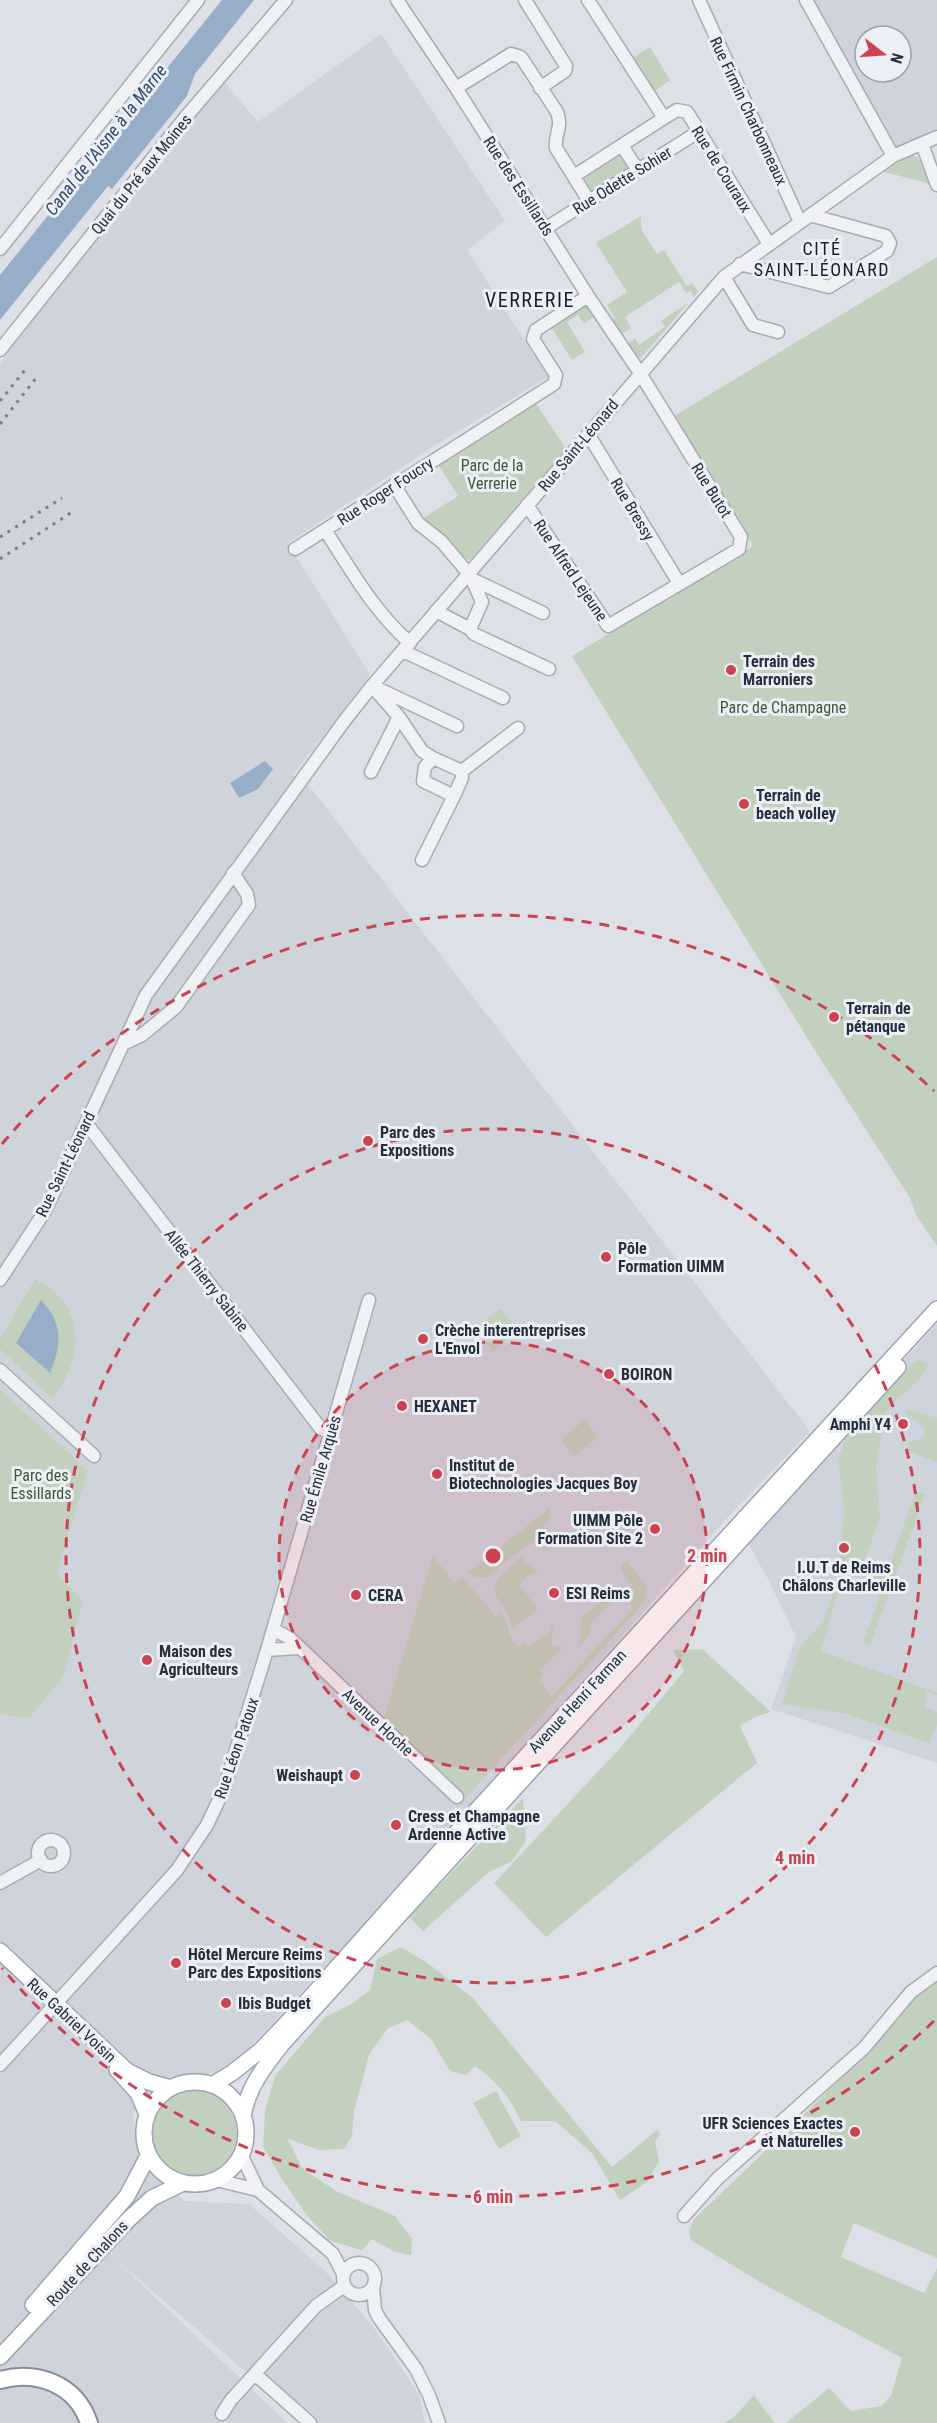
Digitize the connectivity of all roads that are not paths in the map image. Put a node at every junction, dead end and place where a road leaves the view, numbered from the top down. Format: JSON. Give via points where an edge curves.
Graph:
{"nodes":[{"id":1,"x":198,"y":0,"type":"edge"},
{"id":2,"x":286,"y":0,"type":"edge"},
{"id":3,"x":397,"y":0,"type":"edge"},
{"id":4,"x":525,"y":0,"type":"edge"},
{"id":5,"x":588,"y":0,"type":"edge"},
{"id":6,"x":699,"y":0,"type":"edge"},
{"id":7,"x":806,"y":0,"type":"edge"},
{"id":8,"x":456,"y":88,"type":"junction"},
{"id":9,"x":540,"y":88,"type":"junction"},
{"id":10,"x":664,"y":118,"type":"junction"},
{"id":11,"x":698,"y":132,"type":"junction"},
{"id":12,"x":937,"y":137,"type":"edge"},
{"id":13,"x":922,"y":144,"type":"junction"},
{"id":14,"x":623,"y":147,"type":"junction"},
{"id":15,"x":893,"y":156,"type":"junction"},
{"id":16,"x":637,"y":170,"type":"junction"},
{"id":17,"x":574,"y":176,"type":"junction"},
{"id":18,"x":937,"y":185,"type":"edge"},
{"id":19,"x":589,"y":201,"type":"junction"},
{"id":20,"x":805,"y":218,"type":"junction"},
{"id":21,"x":546,"y":228,"type":"junction"},
{"id":22,"x":768,"y":244,"type":"junction"},
{"id":23,"x":0,"y":249,"type":"edge"},
{"id":24,"x":740,"y":264,"type":"junction"},
{"id":25,"x":724,"y":277,"type":"junction"},
{"id":26,"x":588,"y":296,"type":"junction"},
{"id":27,"x":778,"y":332,"type":"dead end"},
{"id":28,"x":0,"y":350,"type":"edge"},
{"id":29,"x":640,"y":373,"type":"junction"},
{"id":30,"x":588,"y":434,"type":"junction"},
{"id":31,"x":394,"y":485,"type":"junction"},
{"id":32,"x":527,"y":505,"type":"junction"},
{"id":33,"x":325,"y":530,"type":"junction"},
{"id":34,"x":295,"y":549,"type":"dead end"},
{"id":35,"x":470,"y":577,"type":"junction"},
{"id":36,"x":679,"y":583,"type":"junction"},
{"id":37,"x":436,"y":611,"type":"junction"},
{"id":38,"x":543,"y":613,"type":"dead end"},
{"id":39,"x":470,"y":629,"type":"junction"},
{"id":40,"x":406,"y":647,"type":"junction"},
{"id":41,"x":549,"y":669,"type":"dead end"},
{"id":42,"x":372,"y":686,"type":"junction"},
{"id":43,"x":503,"y":698,"type":"dead end"},
{"id":44,"x":399,"y":717,"type":"junction"},
{"id":45,"x":457,"y":726,"type":"dead end"},
{"id":46,"x":518,"y":728,"type":"dead end"},
{"id":47,"x":433,"y":758,"type":"junction"},
{"id":48,"x":462,"y":771,"type":"junction"},
{"id":49,"x":371,"y":772,"type":"dead end"},
{"id":50,"x":453,"y":796,"type":"junction"},
{"id":51,"x":422,"y":860,"type":"dead end"},
{"id":52,"x":233,"y":873,"type":"junction"},
{"id":53,"x":123,"y":1044,"type":"junction"},
{"id":54,"x":86,"y":1123,"type":"junction"},
{"id":55,"x":0,"y":1280,"type":"edge"},
{"id":56,"x":369,"y":1300,"type":"dead end"},
{"id":57,"x":937,"y":1309,"type":"edge"},
{"id":58,"x":937,"y":1324,"type":"edge"},
{"id":59,"x":0,"y":1370,"type":"edge"},
{"id":60,"x":330,"y":1433,"type":"junction"},
{"id":61,"x":94,"y":1456,"type":"dead end"},
{"id":62,"x":270,"y":1639,"type":"junction"},
{"id":63,"x":298,"y":1648,"type":"junction"},
{"id":64,"x":457,"y":1797,"type":"dead end"},
{"id":65,"x":41,"y":1860,"type":"dead end"},
{"id":66,"x":0,"y":1883,"type":"edge"},
{"id":67,"x":0,"y":1951,"type":"edge"},
{"id":68,"x":0,"y":1964,"type":"edge"},
{"id":69,"x":937,"y":1973,"type":"edge"},
{"id":70,"x":52,"y":2006,"type":"junction"},
{"id":71,"x":0,"y":2065,"type":"edge"},
{"id":72,"x":212,"y":2085,"type":"junction"},
{"id":73,"x":171,"y":2088,"type":"junction"},
{"id":74,"x":147,"y":2114,"type":"junction"},
{"id":75,"x":243,"y":2116,"type":"junction"},
{"id":76,"x":241,"y":2154,"type":"junction"},
{"id":77,"x":148,"y":2156,"type":"junction"},
{"id":78,"x":216,"y":2180,"type":"junction"},
{"id":79,"x":183,"y":2183,"type":"junction"},
{"id":80,"x":258,"y":2190,"type":"junction"},
{"id":81,"x":684,"y":2216,"type":"dead end"},
{"id":82,"x":333,"y":2254,"type":"junction"},
{"id":83,"x":356,"y":2263,"type":"junction"},
{"id":84,"x":344,"y":2280,"type":"junction"},
{"id":85,"x":373,"y":2287,"type":"junction"},
{"id":86,"x":359,"y":2295,"type":"junction"},
{"id":87,"x":375,"y":2310,"type":"junction"},
{"id":88,"x":0,"y":2341,"type":"edge"},
{"id":89,"x":0,"y":2356,"type":"edge"},
{"id":90,"x":255,"y":2374,"type":"junction"},
{"id":91,"x":0,"y":2380,"type":"edge"},
{"id":92,"x":222,"y":2414,"type":"dead end"},
{"id":93,"x":89,"y":2423,"type":"edge"},
{"id":94,"x":310,"y":2423,"type":"edge"},
{"id":95,"x":439,"y":2423,"type":"edge"}],
"edges":[{"from":1,"to":23,"type":"street"},
{"from":2,"to":28,"type":"street","name":"Quai du Pré aux Moines","via":[[184,119]]},
{"from":3,"to":8,"type":"street","name":"Rue des Essillards"},
{"from":4,"to":9,"type":"street","via":[[566,66],[565,71]]},
{"from":5,"to":10,"type":"street"},
{"from":6,"to":20,"type":"street","name":"Rue Firmin Charbonneaux"},
{"from":7,"to":15,"type":"street"},
{"from":8,"to":9,"type":"street","via":[[511,54],[521,57]]},
{"from":8,"to":21,"type":"street","name":"Rue des Essillards"},
{"from":9,"to":17,"type":"street","via":[[561,122],[556,148]]},
{"from":10,"to":11,"type":"street","name":"Rue de Couraux","via":[[677,110],[687,112]]},
{"from":10,"to":14,"type":"street"},
{"from":11,"to":16,"type":"street","name":"Rue Odette Sohier"},
{"from":11,"to":22,"type":"street","name":"Rue de Couraux"},
{"from":12,"to":13,"type":"street","name":"Rue Saint-Léonard"},
{"from":13,"to":15,"type":"street","name":"Rue Saint-Léonard"},
{"from":13,"to":18,"type":"street"},
{"from":14,"to":16,"type":"street"},
{"from":14,"to":17,"type":"street"},
{"from":15,"to":20,"type":"street","name":"Rue Saint-Léonard"},
{"from":16,"to":19,"type":"street","name":"Rue Odette Sohier"},
{"from":17,"to":19,"type":"street"},
{"from":19,"to":21,"type":"street","name":"Rue Odette Sohier"},
{"from":20,"to":22,"type":"street","name":"Rue Saint-Léonard"},
{"from":20,"to":24,"type":"street","via":[[886,236],[890,243],[887,251],[830,287]]},
{"from":21,"to":26,"type":"street","name":"Rue des Essillards"},
{"from":22,"to":24,"type":"street","name":"Rue Saint-Léonard"},
{"from":24,"to":25,"type":"street","name":"Rue Saint-Léonard"},
{"from":25,"to":27,"type":"street","via":[[753,325]]},
{"from":25,"to":29,"type":"street","name":"Rue Saint-Léonard"},
{"from":26,"to":29,"type":"street","name":"Rue des Essillards"},
{"from":26,"to":31,"type":"street","name":"Rue Roger Foucry","via":[[536,330],[533,339],[556,375],[554,384]]},
{"from":29,"to":30,"type":"street","name":"Rue Saint-Léonard"},
{"from":29,"to":36,"type":"street","name":"Rue Butot","via":[[741,537],[739,549]]},
{"from":30,"to":32,"type":"street","name":"Rue Saint-Léonard"},
{"from":30,"to":36,"type":"street","name":"Rue Bressy"},
{"from":31,"to":33,"type":"street","name":"Rue Roger Foucry"},
{"from":31,"to":35,"type":"street","via":[[418,523],[442,542]]},
{"from":32,"to":35,"type":"street","name":"Rue Saint-Léonard"},
{"from":32,"to":36,"type":"street","name":"Rue Alfred Lejeune","via":[[608,626]]},
{"from":33,"to":34,"type":"street","name":"Rue Roger Foucry"},
{"from":33,"to":40,"type":"street","via":[[366,596]]},
{"from":35,"to":37,"type":"street","name":"Rue Saint-Léonard"},
{"from":35,"to":38,"type":"street"},
{"from":35,"to":39,"type":"street","via":[[482,602]]},
{"from":37,"to":39,"type":"street"},
{"from":37,"to":40,"type":"street","name":"Rue Saint-Léonard"},
{"from":39,"to":41,"type":"street"},
{"from":40,"to":42,"type":"street","name":"Rue Saint-Léonard"},
{"from":40,"to":43,"type":"street"},
{"from":42,"to":44,"type":"street"},
{"from":42,"to":45,"type":"street"},
{"from":42,"to":52,"type":"street","name":"Rue Saint-Léonard"},
{"from":44,"to":47,"type":"street","via":[[422,751]]},
{"from":44,"to":49,"type":"street"},
{"from":46,"to":48,"type":"street"},
{"from":47,"to":48,"type":"street"},
{"from":47,"to":50,"type":"street","via":[[425,767],[423,781]]},
{"from":48,"to":50,"type":"street"},
{"from":50,"to":51,"type":"street"},
{"from":52,"to":53,"type":"street","name":"Rue Saint-Léonard","via":[[146,995]]},
{"from":52,"to":53,"type":"street","via":[[247,894],[249,905],[176,1007],[142,1035]]},
{"from":53,"to":54,"type":"street","name":"Rue Saint-Léonard"},
{"from":54,"to":55,"type":"street","name":"Rue Saint-Léonard","via":[[45,1211]]},
{"from":54,"to":60,"type":"street","name":"Allée Thierry Sabine","via":[[321,1429]]},
{"from":56,"to":60,"type":"street","name":"Rue Émile Arquès"},
{"from":57,"to":72,"type":"main road","name":"Avenue Henri Farman","via":[[306,2002],[261,2050]]},
{"from":58,"to":75,"type":"main road","name":"Avenue Henri Farman","via":[[282,2044],[255,2080]]},
{"from":59,"to":61,"type":"street"},
{"from":60,"to":62,"type":"street","name":"Rue Émile Arquès"},
{"from":62,"to":63,"type":"street"},
{"from":62,"to":63,"type":"street","name":"Avenue Hoche","via":[[291,1639]]},
{"from":62,"to":70,"type":"street","name":"Rue Léon Patoux","via":[[224,1789],[207,1825],[177,1870]]},
{"from":63,"to":64,"type":"street","name":"Avenue Hoche"},
{"from":65,"to":66,"type":"street"},
{"from":67,"to":70,"type":"main road","name":"Rue Gabriel Voisin"},
{"from":68,"to":70,"type":"main road"},
{"from":69,"to":81,"type":"street","via":[[911,1992],[864,2048],[717,2179]]},
{"from":70,"to":71,"type":"street","name":"Rue Léon Patoux"},
{"from":70,"to":73,"type":"main road","name":"Rue Gabriel Voisin","via":[[127,2071]]},
{"from":70,"to":74,"type":"main road","via":[[138,2093]]},
{"from":72,"to":73,"type":"main road","via":[[192,2082]]},
{"from":72,"to":75,"type":"main road","via":[[230,2097]]},
{"from":73,"to":74,"type":"main road"},
{"from":74,"to":77,"type":"main road","via":[[144,2138]]},
{"from":75,"to":76,"type":"main road","via":[[246,2135]]},
{"from":76,"to":78,"type":"main road","via":[[234,2166]]},
{"from":76,"to":80,"type":"street"},
{"from":77,"to":79,"type":"main road","via":[[161,2172]]},
{"from":77,"to":88,"type":"main road","name":"Route de Chalons","via":[[127,2196]]},
{"from":78,"to":79,"type":"main road"},
{"from":78,"to":80,"type":"street"},
{"from":79,"to":89,"type":"main road","name":"Route de Chalons","via":[[152,2198],[128,2220]]},
{"from":80,"to":82,"type":"street"},
{"from":82,"to":83,"type":"street"},
{"from":82,"to":84,"type":"street"},
{"from":83,"to":84,"type":"street","via":[[350,2265]]},
{"from":83,"to":85,"type":"street","via":[[372,2270]]},
{"from":84,"to":86,"type":"street","via":[[353,2294]]},
{"from":84,"to":90,"type":"street"},
{"from":85,"to":86,"type":"street"},
{"from":85,"to":87,"type":"street"},
{"from":86,"to":87,"type":"street"},
{"from":87,"to":95,"type":"street","via":[[416,2369]]},
{"from":90,"to":92,"type":"street"},
{"from":90,"to":94,"type":"street"},
{"from":91,"to":93,"type":"highway","via":[[29,2376],[59,2385],[80,2404]]}]}
